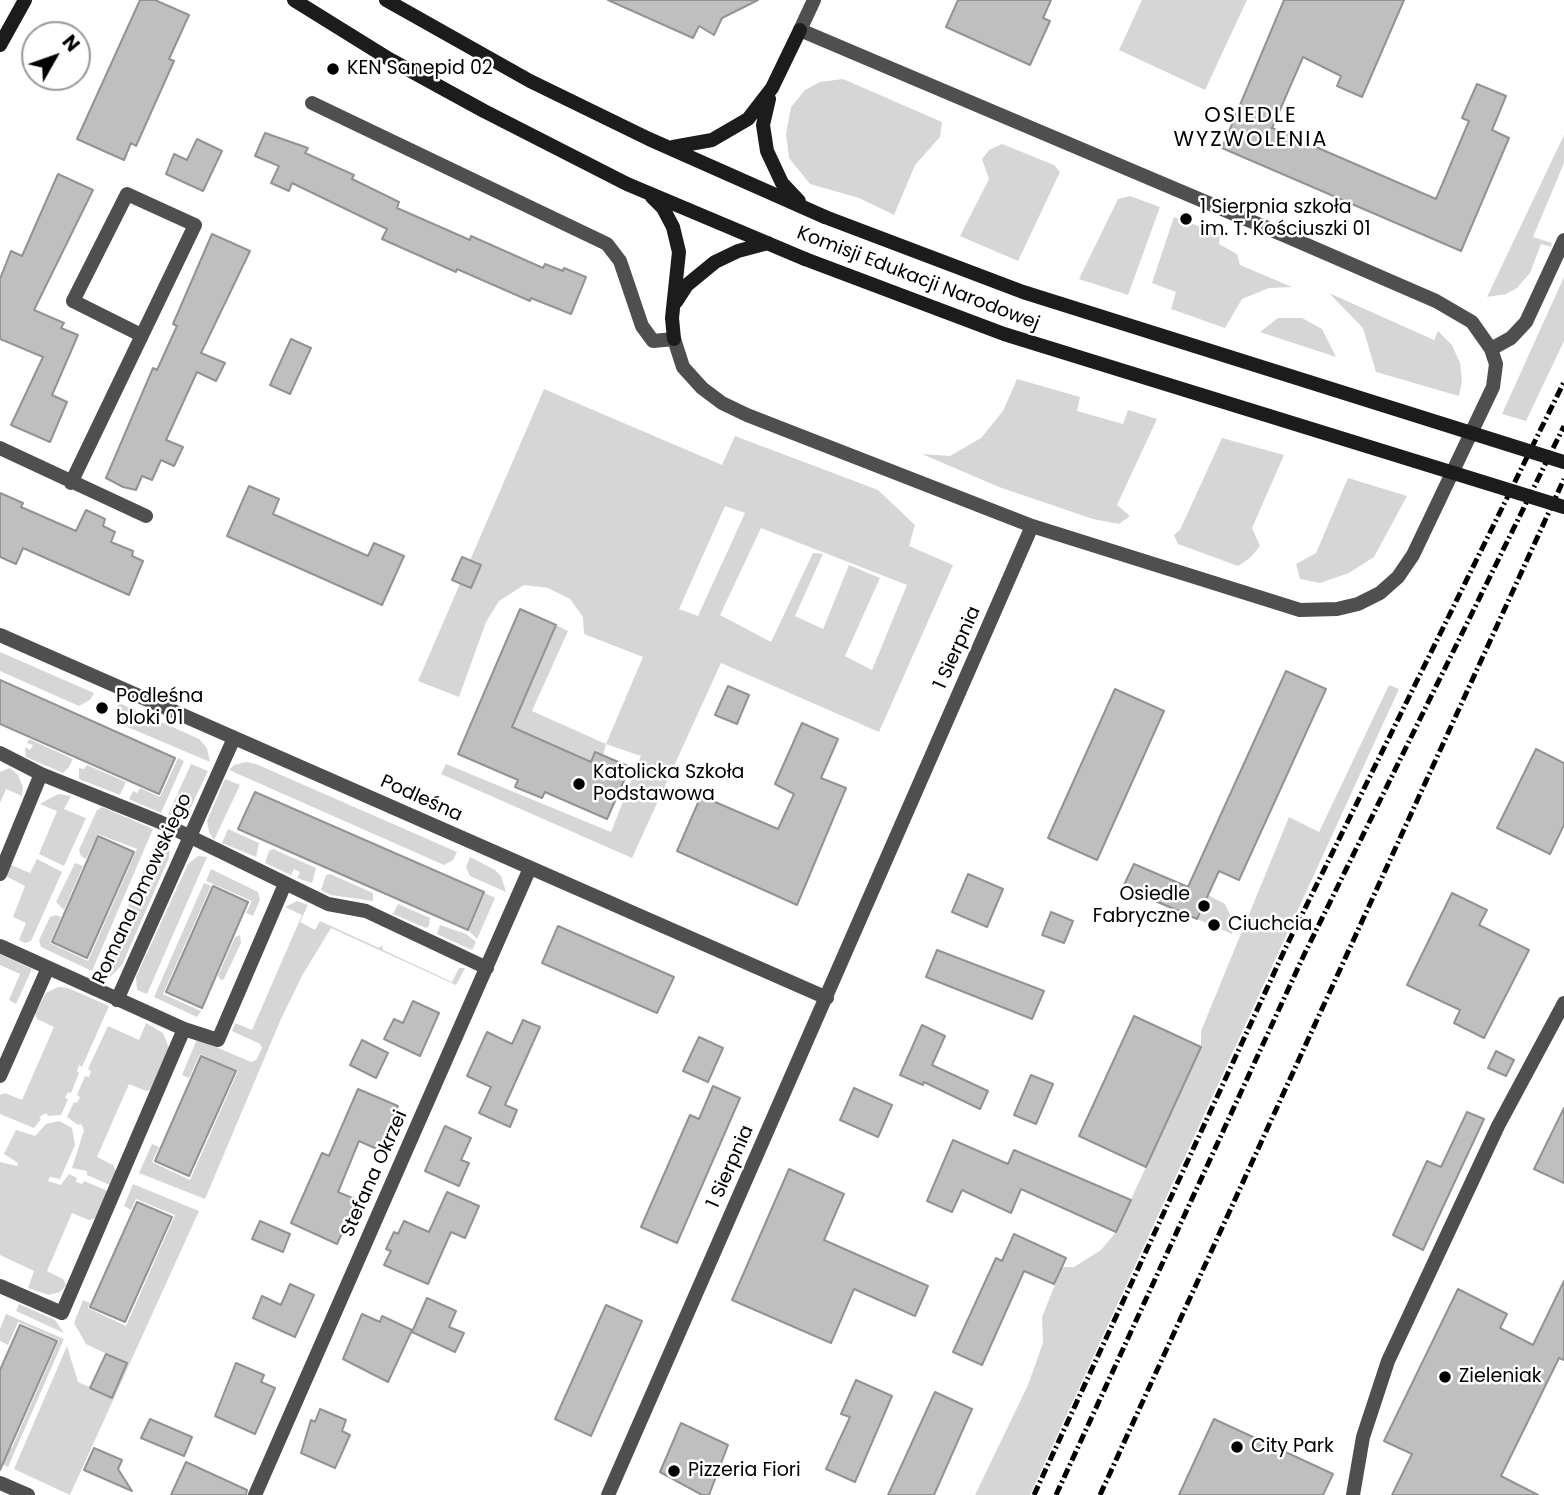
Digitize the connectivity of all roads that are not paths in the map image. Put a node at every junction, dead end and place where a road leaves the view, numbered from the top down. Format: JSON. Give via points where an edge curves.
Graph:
{"nodes":[{"id":1,"x":25,"y":0,"type":"edge"},
{"id":2,"x":294,"y":0,"type":"edge"},
{"id":3,"x":386,"y":0,"type":"edge"},
{"id":4,"x":814,"y":0,"type":"edge"},
{"id":5,"x":800,"y":30,"type":"junction"},
{"id":6,"x":0,"y":46,"type":"edge"},
{"id":7,"x":772,"y":88,"type":"junction"},
{"id":8,"x":312,"y":103,"type":"dead end"},
{"id":9,"x":668,"y":147,"type":"junction"},
{"id":10,"x":645,"y":191,"type":"junction"},
{"id":11,"x":808,"y":209,"type":"junction"},
{"id":12,"x":1564,"y":240,"type":"edge"},
{"id":13,"x":769,"y":243,"type":"junction"},
{"id":14,"x":676,"y":304,"type":"junction"},
{"id":15,"x":141,"y":335,"type":"junction"},
{"id":16,"x":674,"y":339,"type":"junction"},
{"id":17,"x":1491,"y":349,"type":"junction"},
{"id":18,"x":0,"y":448,"type":"edge"},
{"id":19,"x":1564,"y":462,"type":"edge"},
{"id":20,"x":71,"y":483,"type":"junction"},
{"id":21,"x":1564,"y":507,"type":"edge"},
{"id":22,"x":146,"y":516,"type":"dead end"},
{"id":23,"x":1032,"y":526,"type":"junction"},
{"id":24,"x":0,"y":635,"type":"edge"},
{"id":25,"x":234,"y":738,"type":"junction"},
{"id":26,"x":0,"y":753,"type":"edge"},
{"id":27,"x":41,"y":774,"type":"junction"},
{"id":28,"x":190,"y":836,"type":"junction"},
{"id":29,"x":530,"y":867,"type":"junction"},
{"id":30,"x":0,"y":874,"type":"edge"},
{"id":31,"x":285,"y":884,"type":"junction"},
{"id":32,"x":0,"y":946,"type":"edge"},
{"id":33,"x":487,"y":968,"type":"junction"},
{"id":34,"x":47,"y":970,"type":"junction"},
{"id":35,"x":827,"y":998,"type":"junction"},
{"id":36,"x":117,"y":1000,"type":"junction"},
{"id":37,"x":1564,"y":1003,"type":"edge"},
{"id":38,"x":184,"y":1029,"type":"junction"},
{"id":39,"x":0,"y":1076,"type":"edge"},
{"id":40,"x":0,"y":1286,"type":"edge"},
{"id":41,"x":0,"y":1483,"type":"edge"},
{"id":42,"x":28,"y":1495,"type":"edge"},
{"id":43,"x":254,"y":1495,"type":"edge"},
{"id":44,"x":608,"y":1495,"type":"edge"},
{"id":45,"x":1353,"y":1495,"type":"edge"}],
"edges":[{"from":1,"to":6,"type":"main road"},
{"from":2,"to":10,"type":"main road","name":"Komisji Edukacji Narodowej","via":[[484,111]]},
{"from":3,"to":9,"type":"main road","name":"Komisji Edukacji Narodowej","via":[[530,80]]},
{"from":4,"to":5,"type":"street"},
{"from":5,"to":7,"type":"main road"},
{"from":5,"to":17,"type":"street","via":[[1436,301],[1472,322]]},
{"from":7,"to":9,"type":"main road","via":[[754,113],[726,135],[700,144]]},
{"from":7,"to":11,"type":"main road","via":[[763,125],[767,151],[782,183]]},
{"from":8,"to":16,"type":"street","via":[[607,244],[620,261],[642,326],[653,341]]},
{"from":9,"to":11,"type":"main road","name":"Komisji Edukacji Narodowej"},
{"from":10,"to":13,"type":"main road","name":"Komisji Edukacji Narodowej"},
{"from":10,"to":14,"type":"main road","via":[[663,208],[673,227],[679,252]]},
{"from":11,"to":19,"type":"main road","name":"Komisji Edukacji Narodowej","bridge":true,"via":[[1023,292]]},
{"from":12,"to":17,"type":"street","via":[[1526,322],[1511,338]]},
{"from":13,"to":14,"type":"main road","via":[[715,262],[687,285]]},
{"from":13,"to":21,"type":"main road","name":"Komisji Edukacji Narodowej","bridge":true,"via":[[1004,334]]},
{"from":14,"to":16,"type":"main road"},
{"from":15,"to":15,"type":"street","via":[[195,225],[127,194],[73,301]]},
{"from":15,"to":20,"type":"street"},
{"from":16,"to":23,"type":"street","via":[[682,367],[722,403]]},
{"from":17,"to":23,"type":"street","via":[[1496,364],[1493,387],[1413,555],[1398,577],[1358,604],[1337,610],[1300,610]]},
{"from":18,"to":20,"type":"street"},
{"from":20,"to":22,"type":"street"},
{"from":23,"to":35,"type":"street","name":"1 Sierpnia"},
{"from":24,"to":25,"type":"street","name":"Podleśna"},
{"from":25,"to":28,"type":"street","name":"Romana Dmowskiego"},
{"from":25,"to":29,"type":"street","name":"Podleśna"},
{"from":26,"to":27,"type":"street"},
{"from":27,"to":28,"type":"street"},
{"from":27,"to":30,"type":"street"},
{"from":28,"to":31,"type":"street"},
{"from":28,"to":36,"type":"street","name":"Romana Dmowskiego"},
{"from":29,"to":33,"type":"street","name":"Stefana Okrzei"},
{"from":29,"to":35,"type":"street","name":"Podleśna"},
{"from":31,"to":33,"type":"street","via":[[328,904],[366,911]]},
{"from":31,"to":38,"type":"street","via":[[218,1040]]},
{"from":32,"to":34,"type":"street","name":"Romana Dmowskiego"},
{"from":33,"to":43,"type":"street","name":"Stefana Okrzei"},
{"from":34,"to":36,"type":"street","name":"Romana Dmowskiego"},
{"from":34,"to":39,"type":"street"},
{"from":35,"to":44,"type":"street","name":"1 Sierpnia"},
{"from":36,"to":38,"type":"street"},
{"from":37,"to":45,"type":"street","via":[[1498,1126],[1388,1361],[1363,1437]]},
{"from":38,"to":40,"type":"street","via":[[62,1313]]},
{"from":41,"to":42,"type":"street"}]}
